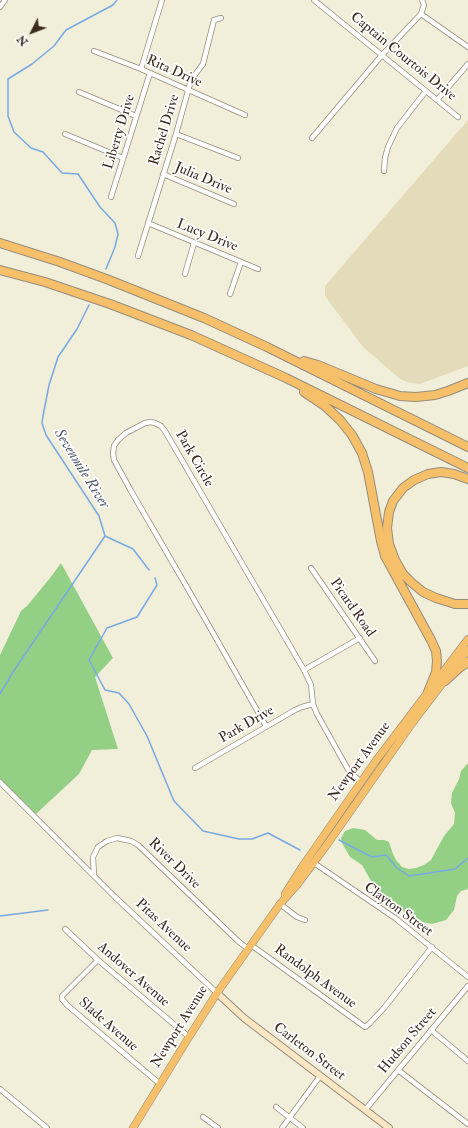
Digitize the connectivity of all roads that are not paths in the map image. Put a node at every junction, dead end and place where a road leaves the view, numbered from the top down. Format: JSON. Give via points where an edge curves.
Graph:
{"nodes":[{"id":1,"x":5,"y":0,"type":"edge"},
{"id":2,"x":162,"y":0,"type":"edge"},
{"id":3,"x":314,"y":0,"type":"edge"},
{"id":4,"x":422,"y":0,"type":"edge"},
{"id":5,"x":0,"y":8,"type":"edge"},
{"id":6,"x":420,"y":14,"type":"junction"},
{"id":7,"x":221,"y":18,"type":"dead end"},
{"id":8,"x":468,"y":48,"type":"edge"},
{"id":9,"x":94,"y":52,"type":"dead end"},
{"id":10,"x":382,"y":55,"type":"junction"},
{"id":11,"x":468,"y":64,"type":"edge"},
{"id":12,"x":141,"y":69,"type":"junction"},
{"id":13,"x":150,"y":73,"type":"junction"},
{"id":14,"x":189,"y":91,"type":"junction"},
{"id":15,"x":426,"y":91,"type":"junction"},
{"id":16,"x":79,"y":92,"type":"dead end"},
{"id":17,"x":437,"y":100,"type":"junction"},
{"id":18,"x":246,"y":115,"type":"dead end"},
{"id":19,"x":136,"y":116,"type":"junction"},
{"id":20,"x":458,"y":117,"type":"dead end"},
{"id":21,"x":65,"y":134,"type":"dead end"},
{"id":22,"x":176,"y":134,"type":"junction"},
{"id":23,"x":312,"y":138,"type":"dead end"},
{"id":24,"x":123,"y":158,"type":"junction"},
{"id":25,"x":238,"y":158,"type":"dead end"},
{"id":26,"x":384,"y":171,"type":"dead end"},
{"id":27,"x":163,"y":174,"type":"junction"},
{"id":28,"x":111,"y":197,"type":"dead end"},
{"id":29,"x":234,"y":204,"type":"dead end"},
{"id":30,"x":148,"y":223,"type":"junction"},
{"id":31,"x":0,"y":243,"type":"edge"},
{"id":32,"x":194,"y":243,"type":"junction"},
{"id":33,"x":138,"y":256,"type":"dead end"},
{"id":34,"x":241,"y":262,"type":"junction"},
{"id":35,"x":258,"y":269,"type":"dead end"},
{"id":36,"x":0,"y":270,"type":"edge"},
{"id":37,"x":185,"y":274,"type":"dead end"},
{"id":38,"x":230,"y":294,"type":"dead end"},
{"id":39,"x":277,"y":352,"type":"junction"},
{"id":40,"x":280,"y":375,"type":"junction"},
{"id":41,"x":468,"y":383,"type":"edge"},
{"id":42,"x":468,"y":447,"type":"edge"},
{"id":43,"x":468,"y":468,"type":"edge"},
{"id":44,"x":468,"y":479,"type":"edge"},
{"id":45,"x":311,"y":568,"type":"dead end"},
{"id":46,"x":468,"y":604,"type":"edge"},
{"id":47,"x":360,"y":638,"type":"junction"},
{"id":48,"x":468,"y":639,"type":"edge"},
{"id":49,"x":468,"y":650,"type":"edge"},
{"id":50,"x":375,"y":661,"type":"dead end"},
{"id":51,"x":468,"y":662,"type":"edge"},
{"id":52,"x":304,"y":670,"type":"junction"},
{"id":53,"x":445,"y":681,"type":"junction"},
{"id":54,"x":428,"y":692,"type":"junction"},
{"id":55,"x":313,"y":704,"type":"junction"},
{"id":56,"x":266,"y":726,"type":"junction"},
{"id":57,"x":195,"y":768,"type":"dead end"},
{"id":58,"x":0,"y":782,"type":"edge"},
{"id":59,"x":361,"y":782,"type":"junction"},
{"id":60,"x":368,"y":787,"type":"junction"},
{"id":61,"x":314,"y":863,"type":"junction"},
{"id":62,"x":94,"y":875,"type":"junction"},
{"id":63,"x":280,"y":904,"type":"junction"},
{"id":64,"x":305,"y":920,"type":"dead end"},
{"id":65,"x":65,"y":929,"type":"dead end"},
{"id":66,"x":250,"y":947,"type":"junction"},
{"id":67,"x":432,"y":947,"type":"junction"},
{"id":68,"x":98,"y":960,"type":"junction"},
{"id":69,"x":468,"y":977,"type":"edge"},
{"id":70,"x":468,"y":986,"type":"edge"},
{"id":71,"x":217,"y":993,"type":"junction"},
{"id":72,"x":431,"y":1030,"type":"junction"},
{"id":73,"x":189,"y":1037,"type":"junction"},
{"id":74,"x":468,"y":1060,"type":"edge"},
{"id":75,"x":398,"y":1070,"type":"junction"},
{"id":76,"x":320,"y":1076,"type":"junction"},
{"id":77,"x":160,"y":1084,"type":"junction"},
{"id":78,"x":0,"y":1089,"type":"edge"},
{"id":79,"x":276,"y":1107,"type":"dead end"},
{"id":80,"x":365,"y":1110,"type":"junction"},
{"id":81,"x":204,"y":1117,"type":"dead end"},
{"id":82,"x":290,"y":1118,"type":"junction"},
{"id":83,"x":468,"y":1124,"type":"edge"},
{"id":84,"x":47,"y":1128,"type":"edge"},
{"id":85,"x":133,"y":1128,"type":"edge"},
{"id":86,"x":218,"y":1128,"type":"edge"},
{"id":87,"x":282,"y":1128,"type":"edge"},
{"id":88,"x":303,"y":1128,"type":"edge"},
{"id":89,"x":389,"y":1128,"type":"edge"}],
"edges":[{"from":1,"to":5,"type":"street"},
{"from":2,"to":12,"type":"street"},
{"from":3,"to":10,"type":"street","name":"Captain Courtois Drive"},
{"from":4,"to":6,"type":"street","via":[[424,5]]},
{"from":6,"to":8,"type":"street"},
{"from":6,"to":10,"type":"street"},
{"from":7,"to":14,"type":"street","name":"Rachel Drive","via":[[214,20],[203,64],[191,80]]},
{"from":9,"to":12,"type":"street","name":"Rita Drive"},
{"from":10,"to":15,"type":"street","name":"Captain Courtois Drive"},
{"from":10,"to":23,"type":"street"},
{"from":11,"to":17,"type":"street"},
{"from":12,"to":13,"type":"street","name":"Rita Drive"},
{"from":13,"to":14,"type":"street","name":"Rita Drive"},
{"from":13,"to":19,"type":"street","name":"Liberty Drive"},
{"from":14,"to":18,"type":"street","name":"Rita Drive"},
{"from":14,"to":22,"type":"street","name":"Rachel Drive"},
{"from":15,"to":17,"type":"street","name":"Captain Courtois Drive"},
{"from":15,"to":26,"type":"street","via":[[397,128],[388,146]]},
{"from":16,"to":19,"type":"street"},
{"from":17,"to":20,"type":"street","name":"Captain Courtois Drive"},
{"from":19,"to":24,"type":"street","name":"Liberty Drive"},
{"from":21,"to":24,"type":"street"},
{"from":22,"to":25,"type":"street"},
{"from":22,"to":27,"type":"street","name":"Rachel Drive"},
{"from":24,"to":28,"type":"street","name":"Liberty Drive"},
{"from":27,"to":29,"type":"street","name":"Julia Drive"},
{"from":27,"to":30,"type":"street","name":"Rachel Drive"},
{"from":30,"to":32,"type":"street","name":"Lucy Drive"},
{"from":30,"to":33,"type":"street","name":"Rachel Drive"},
{"from":31,"to":39,"type":"highway","via":[[125,286]]},
{"from":32,"to":34,"type":"street","name":"Lucy Drive"},
{"from":32,"to":37,"type":"street"},
{"from":34,"to":35,"type":"street","name":"Lucy Drive"},
{"from":34,"to":38,"type":"street"},
{"from":36,"to":40,"type":"highway","via":[[72,291],[143,316]]},
{"from":39,"to":41,"type":"highway","via":[[400,396],[435,395]]},
{"from":39,"to":42,"type":"highway"},
{"from":40,"to":43,"type":"highway"},
{"from":40,"to":54,"type":"highway","via":[[333,413],[360,449],[368,472],[385,556],[436,651],[436,672]]},
{"from":44,"to":46,"type":"highway","via":[[441,472],[414,480],[400,491],[393,501],[387,528],[393,556],[409,580],[436,598],[451,603]]},
{"from":45,"to":47,"type":"street","name":"Picard Road"},
{"from":47,"to":50,"type":"street","name":"Picard Road"},
{"from":47,"to":52,"type":"street"},
{"from":48,"to":54,"type":"main road","name":"Newport Avenue"},
{"from":49,"to":53,"type":"main road","name":"Newport Avenue"},
{"from":51,"to":53,"type":"highway"},
{"from":52,"to":55,"type":"street","name":"Park Circle","via":[[311,685]]},
{"from":52,"to":56,"type":"street","name":"Park Circle","via":[[165,431],[161,426],[151,422],[126,433],[114,446],[114,460]]},
{"from":53,"to":60,"type":"main road","name":"Newport Avenue"},
{"from":54,"to":59,"type":"main road","name":"Newport Avenue"},
{"from":55,"to":56,"type":"street","name":"Park Drive","via":[[295,710]]},
{"from":55,"to":59,"type":"street","name":"Park Circle","via":[[348,770]]},
{"from":56,"to":57,"type":"street","name":"Park Drive"},
{"from":58,"to":62,"type":"street"},
{"from":59,"to":60,"type":"street","name":"Park Circle"},
{"from":59,"to":63,"type":"main road","name":"Newport Avenue","via":[[302,867]]},
{"from":60,"to":61,"type":"main road","name":"Newport Avenue"},
{"from":61,"to":63,"type":"main road","name":"Newport Avenue"},
{"from":61,"to":67,"type":"street","name":"Clayton Street","via":[[395,918]]},
{"from":62,"to":66,"type":"street","name":"River Drive","via":[[93,857],[98,847],[117,838],[131,841],[238,941]]},
{"from":62,"to":71,"type":"street","name":"Pitas Avenue"},
{"from":63,"to":64,"type":"street"},
{"from":63,"to":66,"type":"main road","name":"Newport Avenue"},
{"from":65,"to":68,"type":"street","name":"Andover Avenue"},
{"from":66,"to":67,"type":"street","name":"Randolph Avenue","via":[[364,1026],[384,1008]]},
{"from":66,"to":71,"type":"main road","name":"Newport Avenue"},
{"from":67,"to":69,"type":"street","name":"Clayton Street"},
{"from":68,"to":73,"type":"street","name":"Andover Avenue"},
{"from":68,"to":77,"type":"street","name":"Slade Avenue","via":[[62,997],[67,1005]]},
{"from":70,"to":72,"type":"street","name":"Hudson Street"},
{"from":71,"to":73,"type":"main road","name":"Newport Avenue"},
{"from":71,"to":76,"type":"street","name":"Carleton Street","via":[[244,1018]]},
{"from":72,"to":74,"type":"street"},
{"from":72,"to":75,"type":"street","name":"Hudson Street"},
{"from":73,"to":77,"type":"main road","name":"Newport Avenue"},
{"from":75,"to":80,"type":"street","name":"Hudson Street"},
{"from":75,"to":83,"type":"street"},
{"from":76,"to":80,"type":"street","name":"Carleton Street"},
{"from":76,"to":82,"type":"street"},
{"from":77,"to":85,"type":"main road","name":"Newport Avenue"},
{"from":78,"to":84,"type":"street"},
{"from":79,"to":82,"type":"street"},
{"from":80,"to":89,"type":"street","name":"Carleton Street"},
{"from":81,"to":86,"type":"street"},
{"from":82,"to":87,"type":"street"},
{"from":82,"to":88,"type":"street"}]}
